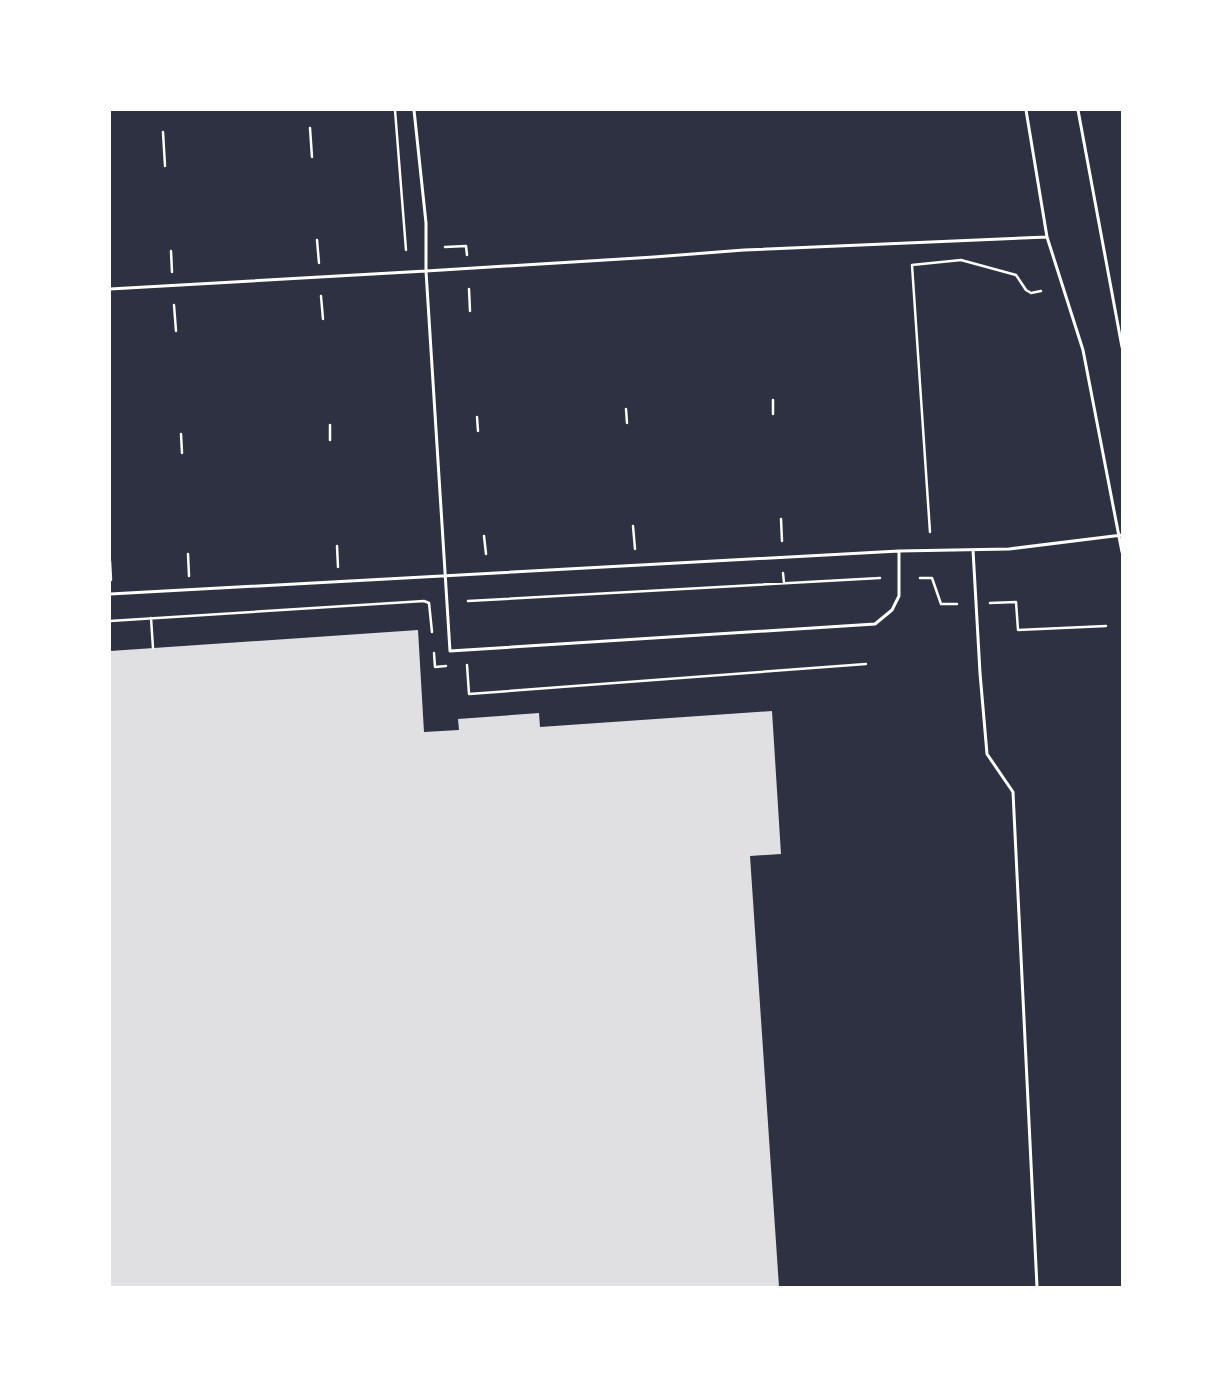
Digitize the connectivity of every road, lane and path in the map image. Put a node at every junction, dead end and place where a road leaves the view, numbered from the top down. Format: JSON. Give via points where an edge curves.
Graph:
{"nodes":[{"id":1,"x":395,"y":110,"type":"edge"},
{"id":2,"x":414,"y":110,"type":"edge"},
{"id":3,"x":1026,"y":110,"type":"edge"},
{"id":4,"x":1078,"y":110,"type":"edge"},
{"id":5,"x":310,"y":128,"type":"dead end"},
{"id":6,"x":163,"y":132,"type":"dead end"},
{"id":7,"x":312,"y":157,"type":"dead end"},
{"id":8,"x":165,"y":166,"type":"dead end"},
{"id":9,"x":1047,"y":237,"type":"junction"},
{"id":10,"x":317,"y":240,"type":"dead end"},
{"id":11,"x":445,"y":247,"type":"dead end"},
{"id":12,"x":406,"y":250,"type":"dead end"},
{"id":13,"x":171,"y":251,"type":"dead end"},
{"id":14,"x":467,"y":257,"type":"dead end"},
{"id":15,"x":319,"y":267,"type":"dead end"},
{"id":16,"x":426,"y":271,"type":"junction"},
{"id":17,"x":172,"y":274,"type":"dead end"},
{"id":18,"x":110,"y":289,"type":"edge"},
{"id":19,"x":469,"y":289,"type":"dead end"},
{"id":20,"x":1041,"y":291,"type":"dead end"},
{"id":21,"x":321,"y":296,"type":"dead end"},
{"id":22,"x":174,"y":305,"type":"dead end"},
{"id":23,"x":470,"y":311,"type":"dead end"},
{"id":24,"x":323,"y":319,"type":"dead end"},
{"id":25,"x":176,"y":331,"type":"dead end"},
{"id":26,"x":1122,"y":347,"type":"edge"},
{"id":27,"x":773,"y":400,"type":"dead end"},
{"id":28,"x":626,"y":409,"type":"dead end"},
{"id":29,"x":774,"y":414,"type":"dead end"},
{"id":30,"x":477,"y":418,"type":"dead end"},
{"id":31,"x":627,"y":423,"type":"dead end"},
{"id":32,"x":330,"y":425,"type":"dead end"},
{"id":33,"x":478,"y":431,"type":"dead end"},
{"id":34,"x":181,"y":434,"type":"dead end"},
{"id":35,"x":330,"y":440,"type":"dead end"},
{"id":36,"x":182,"y":453,"type":"dead end"},
{"id":37,"x":781,"y":520,"type":"dead end"},
{"id":38,"x":633,"y":526,"type":"dead end"},
{"id":39,"x":930,"y":532,"type":"dead end"},
{"id":40,"x":1120,"y":535,"type":"edge"},
{"id":41,"x":484,"y":536,"type":"dead end"},
{"id":42,"x":782,"y":541,"type":"dead end"},
{"id":43,"x":337,"y":546,"type":"dead end"},
{"id":44,"x":635,"y":549,"type":"dead end"},
{"id":45,"x":973,"y":550,"type":"junction"},
{"id":46,"x":899,"y":551,"type":"junction"},
{"id":47,"x":1122,"y":552,"type":"edge"},
{"id":48,"x":188,"y":554,"type":"dead end"},
{"id":49,"x":486,"y":554,"type":"dead end"},
{"id":50,"x":110,"y":560,"type":"edge"},
{"id":51,"x":338,"y":570,"type":"dead end"},
{"id":52,"x":783,"y":573,"type":"dead end"},
{"id":53,"x":445,"y":575,"type":"junction"},
{"id":54,"x":189,"y":576,"type":"dead end"},
{"id":55,"x":880,"y":578,"type":"dead end"},
{"id":56,"x":920,"y":578,"type":"dead end"},
{"id":57,"x":111,"y":583,"type":"edge"},
{"id":58,"x":784,"y":583,"type":"junction"},
{"id":59,"x":110,"y":594,"type":"edge"},
{"id":60,"x":468,"y":602,"type":"dead end"},
{"id":61,"x":989,"y":603,"type":"dead end"},
{"id":62,"x":957,"y":604,"type":"dead end"},
{"id":63,"x":151,"y":618,"type":"junction"},
{"id":64,"x":110,"y":620,"type":"edge"},
{"id":65,"x":1106,"y":626,"type":"dead end"},
{"id":66,"x":432,"y":636,"type":"dead end"},
{"id":67,"x":152,"y":648,"type":"dead end"},
{"id":68,"x":434,"y":652,"type":"dead end"},
{"id":69,"x":866,"y":664,"type":"dead end"},
{"id":70,"x":467,"y":665,"type":"dead end"},
{"id":71,"x":451,"y":666,"type":"dead end"},
{"id":72,"x":1037,"y":1287,"type":"edge"}],
"edges":[{"from":1,"to":12,"type":"path"},
{"from":2,"to":16,"type":"lane","via":[[426,223]]},
{"from":3,"to":9,"type":"lane"},
{"from":4,"to":26,"type":"lane"},
{"from":5,"to":7,"type":"path"},
{"from":6,"to":8,"type":"path"},
{"from":9,"to":16,"type":"lane","via":[[744,250]]},
{"from":9,"to":40,"type":"lane","via":[[1083,350]]},
{"from":10,"to":15,"type":"path"},
{"from":11,"to":14,"type":"path","via":[[466,246]]},
{"from":13,"to":17,"type":"path"},
{"from":16,"to":18,"type":"lane"},
{"from":16,"to":53,"type":"lane"},
{"from":19,"to":23,"type":"path"},
{"from":20,"to":39,"type":"path","via":[[1031,293],[1026,290],[1016,275],[961,260],[912,265]]},
{"from":21,"to":24,"type":"path"},
{"from":22,"to":25,"type":"path"},
{"from":27,"to":29,"type":"path"},
{"from":28,"to":31,"type":"path"},
{"from":30,"to":33,"type":"path"},
{"from":32,"to":35,"type":"path"},
{"from":34,"to":36,"type":"path"},
{"from":37,"to":42,"type":"path"},
{"from":38,"to":44,"type":"path"},
{"from":40,"to":45,"type":"lane","via":[[1009,549]]},
{"from":40,"to":47,"type":"lane"},
{"from":41,"to":49,"type":"path"},
{"from":43,"to":51,"type":"path"},
{"from":45,"to":46,"type":"lane"},
{"from":45,"to":72,"type":"lane","via":[[987,754],[1013,792]]},
{"from":46,"to":53,"type":"lane"},
{"from":46,"to":53,"type":"lane","via":[[899,596],[892,610],[875,624],[450,651]]},
{"from":48,"to":54,"type":"path"},
{"from":50,"to":57,"type":"path"},
{"from":52,"to":58,"type":"path"},
{"from":53,"to":59,"type":"lane"},
{"from":55,"to":58,"type":"path"},
{"from":56,"to":62,"type":"path","via":[[932,578],[941,604]]},
{"from":58,"to":60,"type":"path"},
{"from":61,"to":65,"type":"path","via":[[1016,602],[1018,630]]},
{"from":63,"to":64,"type":"path"},
{"from":63,"to":66,"type":"path","via":[[424,601],[429,603]]},
{"from":63,"to":67,"type":"path"},
{"from":68,"to":71,"type":"path","via":[[435,667]]},
{"from":69,"to":70,"type":"path","via":[[469,694]]}]}
